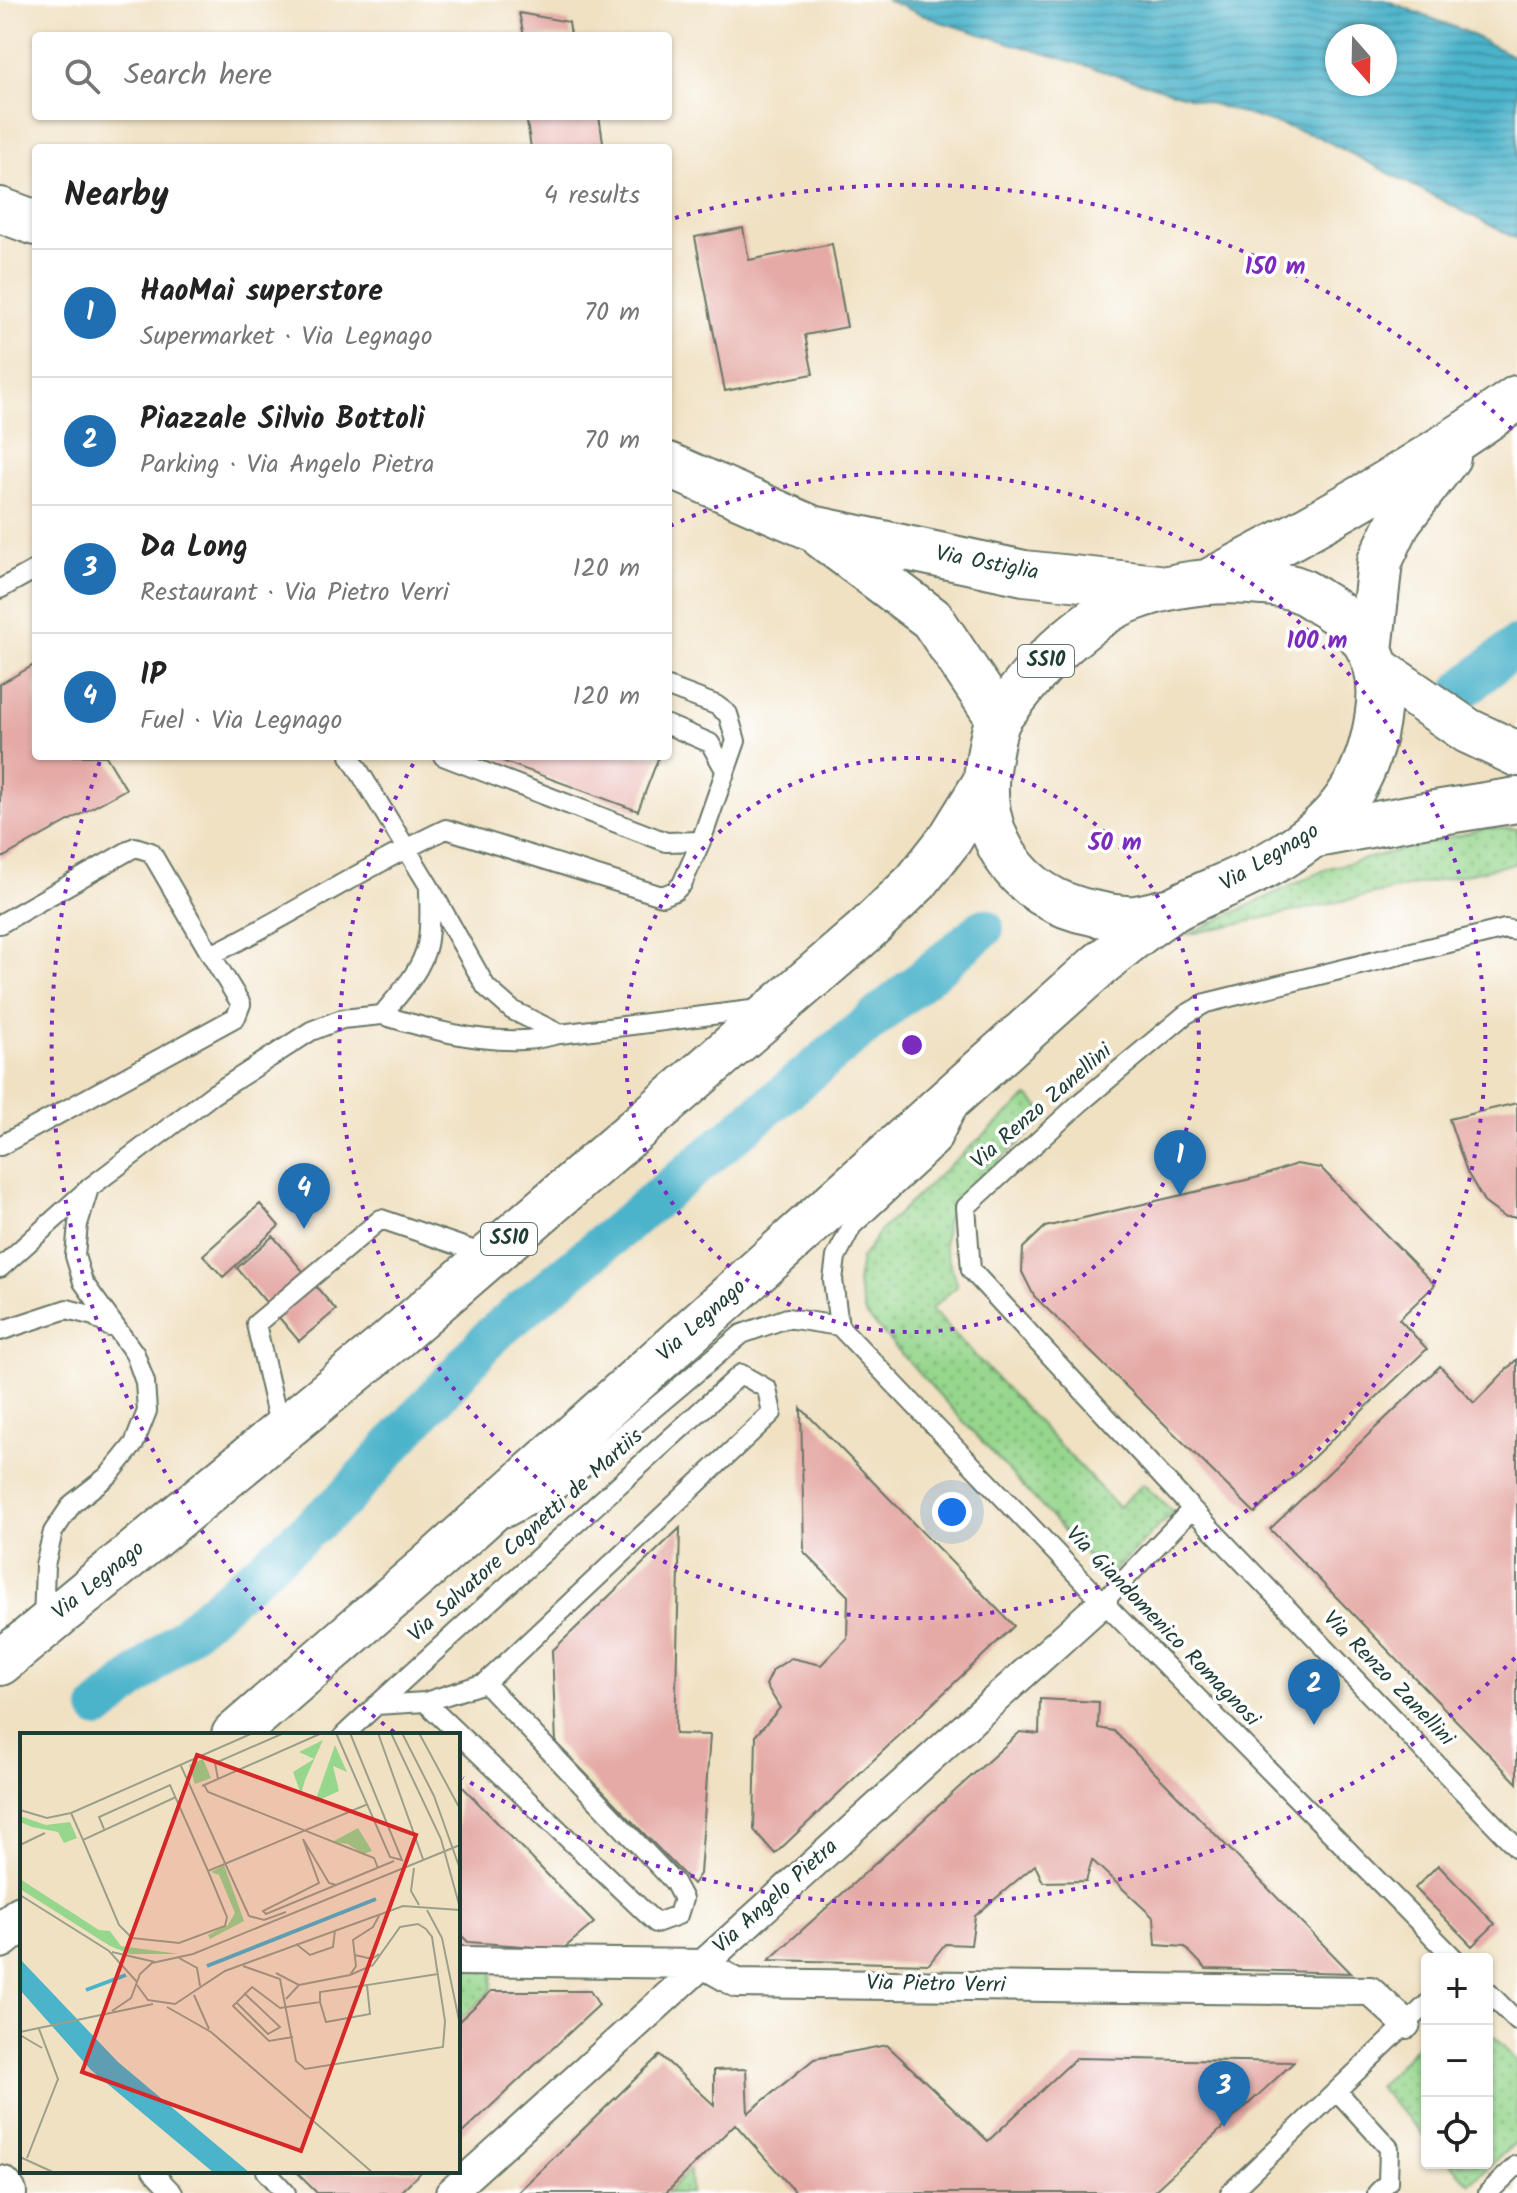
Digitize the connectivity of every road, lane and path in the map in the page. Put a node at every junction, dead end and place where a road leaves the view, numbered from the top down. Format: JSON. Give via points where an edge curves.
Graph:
{"nodes":[{"id":1,"x":0,"y":210,"type":"edge"},
{"id":2,"x":32,"y":222,"type":"edge"},
{"id":3,"x":1517,"y":398,"type":"edge"},
{"id":4,"x":1464,"y":436,"type":"junction"},
{"id":5,"x":672,"y":467,"type":"edge"},
{"id":6,"x":812,"y":528,"type":"junction"},
{"id":7,"x":32,"y":571,"type":"edge"},
{"id":8,"x":1210,"y":580,"type":"junction"},
{"id":9,"x":1164,"y":588,"type":"junction"},
{"id":10,"x":0,"y":589,"type":"edge"},
{"id":11,"x":1374,"y":660,"type":"junction"},
{"id":12,"x":672,"y":688,"type":"edge"},
{"id":13,"x":999,"y":719,"type":"junction"},
{"id":14,"x":672,"y":727,"type":"edge"},
{"id":15,"x":1517,"y":754,"type":"edge"},
{"id":16,"x":352,"y":760,"type":"edge"},
{"id":17,"x":453,"y":760,"type":"edge"},
{"id":18,"x":725,"y":770,"type":"junction"},
{"id":19,"x":984,"y":784,"type":"junction"},
{"id":20,"x":1517,"y":800,"type":"edge"},
{"id":21,"x":1312,"y":836,"type":"junction"},
{"id":22,"x":701,"y":841,"type":"junction"},
{"id":23,"x":405,"y":848,"type":"junction"},
{"id":24,"x":429,"y":886,"type":"junction"},
{"id":25,"x":1172,"y":910,"type":"junction"},
{"id":26,"x":0,"y":924,"type":"edge"},
{"id":27,"x":1517,"y":931,"type":"edge"},
{"id":28,"x":211,"y":955,"type":"junction"},
{"id":29,"x":778,"y":1007,"type":"junction"},
{"id":30,"x":382,"y":1015,"type":"junction"},
{"id":31,"x":560,"y":1034,"type":"junction"},
{"id":32,"x":972,"y":1080,"type":"junction"},
{"id":33,"x":0,"y":1146,"type":"edge"},
{"id":34,"x":89,"y":1188,"type":"junction"},
{"id":35,"x":490,"y":1256,"type":"junction"},
{"id":36,"x":0,"y":1268,"type":"edge"},
{"id":37,"x":839,"y":1326,"type":"junction"},
{"id":38,"x":0,"y":1331,"type":"edge"},
{"id":39,"x":118,"y":1332,"type":"junction"},
{"id":40,"x":281,"y":1432,"type":"junction"},
{"id":41,"x":1192,"y":1509,"type":"junction"},
{"id":42,"x":440,"y":1556,"type":"junction"},
{"id":43,"x":1103,"y":1602,"type":"junction"},
{"id":44,"x":43,"y":1628,"type":"junction"},
{"id":45,"x":0,"y":1663,"type":"edge"},
{"id":46,"x":485,"y":1683,"type":"junction"},
{"id":47,"x":425,"y":1702,"type":"junction"},
{"id":48,"x":376,"y":1705,"type":"junction"},
{"id":49,"x":236,"y":1733,"type":"edge"},
{"id":50,"x":346,"y":1733,"type":"edge"},
{"id":51,"x":457,"y":1733,"type":"edge"},
{"id":52,"x":460,"y":1735,"type":"edge"},
{"id":53,"x":1517,"y":1848,"type":"edge"},
{"id":54,"x":20,"y":1920,"type":"edge"},
{"id":55,"x":0,"y":1936,"type":"edge"},
{"id":56,"x":1449,"y":1953,"type":"edge"},
{"id":57,"x":460,"y":1961,"type":"edge"},
{"id":58,"x":703,"y":1964,"type":"junction"},
{"id":59,"x":1493,"y":1997,"type":"edge"},
{"id":60,"x":1421,"y":2010,"type":"edge"},
{"id":61,"x":1517,"y":2021,"type":"edge"},
{"id":62,"x":1406,"y":2024,"type":"junction"},
{"id":63,"x":1337,"y":2091,"type":"junction"},
{"id":64,"x":1517,"y":2165,"type":"edge"},
{"id":65,"x":154,"y":2173,"type":"edge"},
{"id":66,"x":268,"y":2173,"type":"edge"},
{"id":67,"x":173,"y":2193,"type":"edge"},
{"id":68,"x":286,"y":2193,"type":"edge"},
{"id":69,"x":450,"y":2193,"type":"edge"},
{"id":70,"x":1230,"y":2193,"type":"edge"},
{"id":71,"x":1377,"y":2193,"type":"edge"},
{"id":72,"x":1488,"y":2193,"type":"edge"}],
"edges":[{"from":1,"to":2,"type":"main road"},
{"from":3,"to":4,"type":"main road","name":"Via Legnago"},
{"from":4,"to":8,"type":"main road","name":"Via Legnago","via":[[1322,522]]},
{"from":4,"to":11,"type":"main road","name":"Via Legnago","via":[[1399,521],[1380,561]]},
{"from":5,"to":6,"type":"main road","name":"Via Ostiglia"},
{"from":6,"to":9,"type":"main road","name":"Via Ostiglia","via":[[1024,573]]},
{"from":6,"to":13,"type":"main road","name":"Via Ostiglia","via":[[932,619]]},
{"from":7,"to":10,"type":"lane"},
{"from":8,"to":9,"type":"main road","name":"Via Legnago","number":"SS10"},
{"from":8,"to":11,"type":"main road","name":"Via Legnago","number":"SS10","via":[[1298,589],[1347,622]]},
{"from":9,"to":13,"type":"main road","name":"Via Legnago","number":"SS10","via":[[1125,601],[1074,635],[1034,673]]},
{"from":11,"to":15,"type":"main road","via":[[1468,731]]},
{"from":11,"to":21,"type":"main road","name":"Via Legnago","number":"SS10","via":[[1380,699],[1365,764],[1347,801]]},
{"from":12,"to":18,"type":"lane","via":[[728,714],[736,741]]},
{"from":13,"to":19,"type":"main road","name":"Via Legnago","number":"SS10"},
{"from":14,"to":18,"type":"lane","via":[[710,743]]},
{"from":16,"to":23,"type":"lane"},
{"from":17,"to":22,"type":"lane","via":[[666,842]]},
{"from":18,"to":22,"type":"lane"},
{"from":19,"to":25,"type":"main road","name":"Via Legnago","number":"SS10","via":[[990,817],[1008,861],[1040,893],[1072,909],[1105,915],[1134,918]]},
{"from":19,"to":29,"type":"main road","name":"Via Legnago","number":"SS10","via":[[916,882]]},
{"from":20,"to":21,"type":"main road"},
{"from":21,"to":25,"type":"main road","name":"Via Legnago","number":"SS10","via":[[1252,873]]},
{"from":22,"to":23,"type":"lane","via":[[682,884],[662,896],[446,829]]},
{"from":23,"to":24,"type":"lane"},
{"from":23,"to":28,"type":"lane"},
{"from":24,"to":30,"type":"lane","via":[[424,954]]},
{"from":24,"to":31,"type":"lane","via":[[486,987],[512,1010]]},
{"from":25,"to":32,"type":"main road","name":"Via Legnago","number":"SS10","via":[[1099,965]]},
{"from":26,"to":28,"type":"lane","via":[[135,847],[151,852]]},
{"from":27,"to":41,"type":"lane","name":"Via Renzo Zanellini","via":[[1505,929],[1206,1003],[1093,1092],[966,1207],[971,1270]]},
{"from":28,"to":33,"type":"lane","via":[[241,1004],[236,1017]]},
{"from":29,"to":31,"type":"lane"},
{"from":29,"to":35,"type":"main road","name":"Via Legnago","number":"SS10"},
{"from":30,"to":31,"type":"lane","via":[[482,1039]]},
{"from":30,"to":34,"type":"lane","via":[[342,1019],[311,1031],[212,1095]]},
{"from":32,"to":37,"type":"lane","via":[[939,1145],[852,1226],[836,1257],[833,1280]]},
{"from":32,"to":42,"type":"main road","name":"Via Legnago","number":"SS10"},
{"from":34,"to":36,"type":"lane"},
{"from":34,"to":39,"type":"lane","name":"Via Legnago","via":[[75,1256],[83,1282]]},
{"from":35,"to":40,"type":"main road","name":"Via Legnago","number":"SS10"},
{"from":35,"to":40,"type":"lane","via":[[381,1219],[256,1324]]},
{"from":37,"to":42,"type":"lane","via":[[787,1318],[742,1334],[557,1490]]},
{"from":37,"to":43,"type":"lane","name":"Via Giandomenico Romagnosi"},
{"from":38,"to":39,"type":"lane","name":"Via Legnago","via":[[67,1309],[94,1316]]},
{"from":39,"to":44,"type":"lane","name":"Via Legnago","via":[[135,1354],[145,1382],[147,1411],[134,1444],[109,1475],[72,1504],[53,1532],[45,1565]]},
{"from":40,"to":44,"type":"main road","name":"Via Legnago","number":"SS10"},
{"from":41,"to":43,"type":"lane"},
{"from":41,"to":53,"type":"lane","name":"Via Renzo Zanellini"},
{"from":42,"to":49,"type":"main road","name":"Via Legnago","number":"SS10"},
{"from":43,"to":56,"type":"lane","name":"Via Giandomenico Romagnosi"},
{"from":43,"to":58,"type":"street","name":"Via Angelo Pietra"},
{"from":44,"to":45,"type":"main road","name":"Via Legnago","number":"SS10"},
{"from":46,"to":47,"type":"lane"},
{"from":46,"to":48,"type":"lane","name":"Via Salvatore Cognetti de Martiis","via":[[772,1413],[767,1389],[741,1374]]},
{"from":46,"to":52,"type":"lane","via":[[674,1882],[683,1899],[678,1915],[656,1923]]},
{"from":47,"to":48,"type":"lane"},
{"from":47,"to":51,"type":"lane"},
{"from":48,"to":50,"type":"lane","name":"Via Salvatore Cognetti de Martiis"},
{"from":54,"to":55,"type":"main road"},
{"from":57,"to":58,"type":"street","name":"Via Pietro Verri"},
{"from":58,"to":62,"type":"street","name":"Via Pietro Verri","via":[[737,1983],[1370,1991]]},
{"from":58,"to":69,"type":"street","name":"Via Angelo Pietra"},
{"from":59,"to":61,"type":"lane"},
{"from":60,"to":62,"type":"lane"},
{"from":62,"to":63,"type":"lane"},
{"from":63,"to":70,"type":"lane"},
{"from":63,"to":71,"type":"lane","via":[[1389,2148],[1388,2182]]},
{"from":64,"to":72,"type":"lane"},
{"from":65,"to":67,"type":"lane"},
{"from":66,"to":68,"type":"lane"}]}
